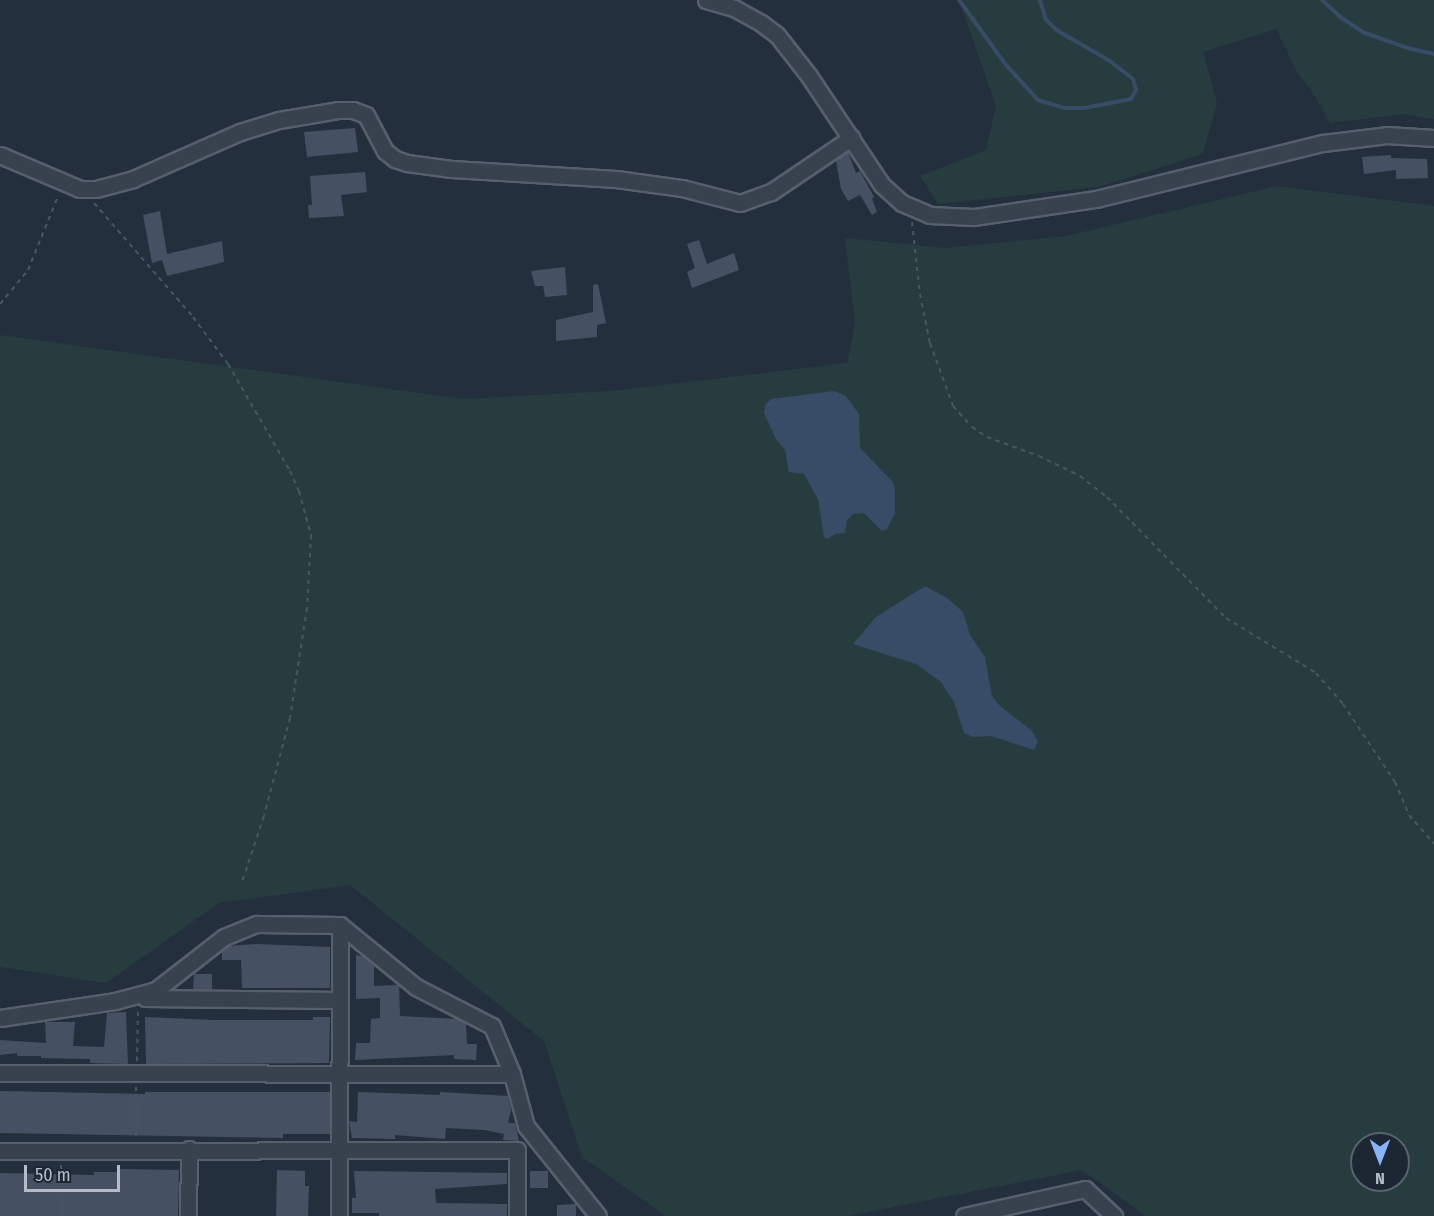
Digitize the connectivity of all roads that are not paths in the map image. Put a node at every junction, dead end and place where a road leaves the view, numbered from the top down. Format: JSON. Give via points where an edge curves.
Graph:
{"nodes":[{"id":1,"x":706,"y":0,"type":"edge"},
{"id":2,"x":851,"y":138,"type":"junction"},
{"id":3,"x":1434,"y":138,"type":"edge"},
{"id":4,"x":0,"y":155,"type":"edge"},
{"id":5,"x":340,"y":925,"type":"junction"},
{"id":6,"x":131,"y":998,"type":"junction"},
{"id":7,"x":340,"y":1000,"type":"junction"},
{"id":8,"x":0,"y":1018,"type":"edge"},
{"id":9,"x":0,"y":1073,"type":"edge"},
{"id":10,"x":340,"y":1073,"type":"junction"},
{"id":11,"x":512,"y":1074,"type":"junction"},
{"id":12,"x":189,"y":1149,"type":"junction"},
{"id":13,"x":339,"y":1150,"type":"junction"},
{"id":14,"x":0,"y":1151,"type":"edge"},
{"id":15,"x":188,"y":1216,"type":"edge"},
{"id":16,"x":339,"y":1216,"type":"edge"},
{"id":17,"x":517,"y":1216,"type":"edge"},
{"id":18,"x":598,"y":1216,"type":"edge"},
{"id":19,"x":964,"y":1216,"type":"edge"},
{"id":20,"x":1114,"y":1216,"type":"edge"}],
"edges":[{"from":1,"to":2,"type":"street","via":[[734,8],[777,35]]},
{"from":2,"to":3,"type":"street","via":[[882,185],[902,203],[947,217],[1016,212],[1148,188],[1323,143],[1387,135]]},
{"from":2,"to":4,"type":"street","via":[[771,192],[740,203],[682,188],[616,179],[407,163],[385,151],[366,115],[339,110],[279,120],[240,132],[133,179],[88,190]]},
{"from":5,"to":6,"type":"street","via":[[270,922],[238,930],[182,968],[166,984]]},
{"from":5,"to":7,"type":"street"},
{"from":5,"to":11,"type":"street","via":[[416,987],[492,1026]]},
{"from":6,"to":7,"type":"street"},
{"from":6,"to":8,"type":"street"},
{"from":7,"to":10,"type":"street"},
{"from":9,"to":10,"type":"street"},
{"from":10,"to":11,"type":"street"},
{"from":10,"to":13,"type":"street"},
{"from":11,"to":18,"type":"street","via":[[526,1126]]},
{"from":12,"to":13,"type":"street"},
{"from":12,"to":14,"type":"street"},
{"from":12,"to":15,"type":"street"},
{"from":13,"to":16,"type":"street"},
{"from":13,"to":17,"type":"street","via":[[517,1150]]},
{"from":19,"to":20,"type":"street","via":[[1085,1189]]}]}
